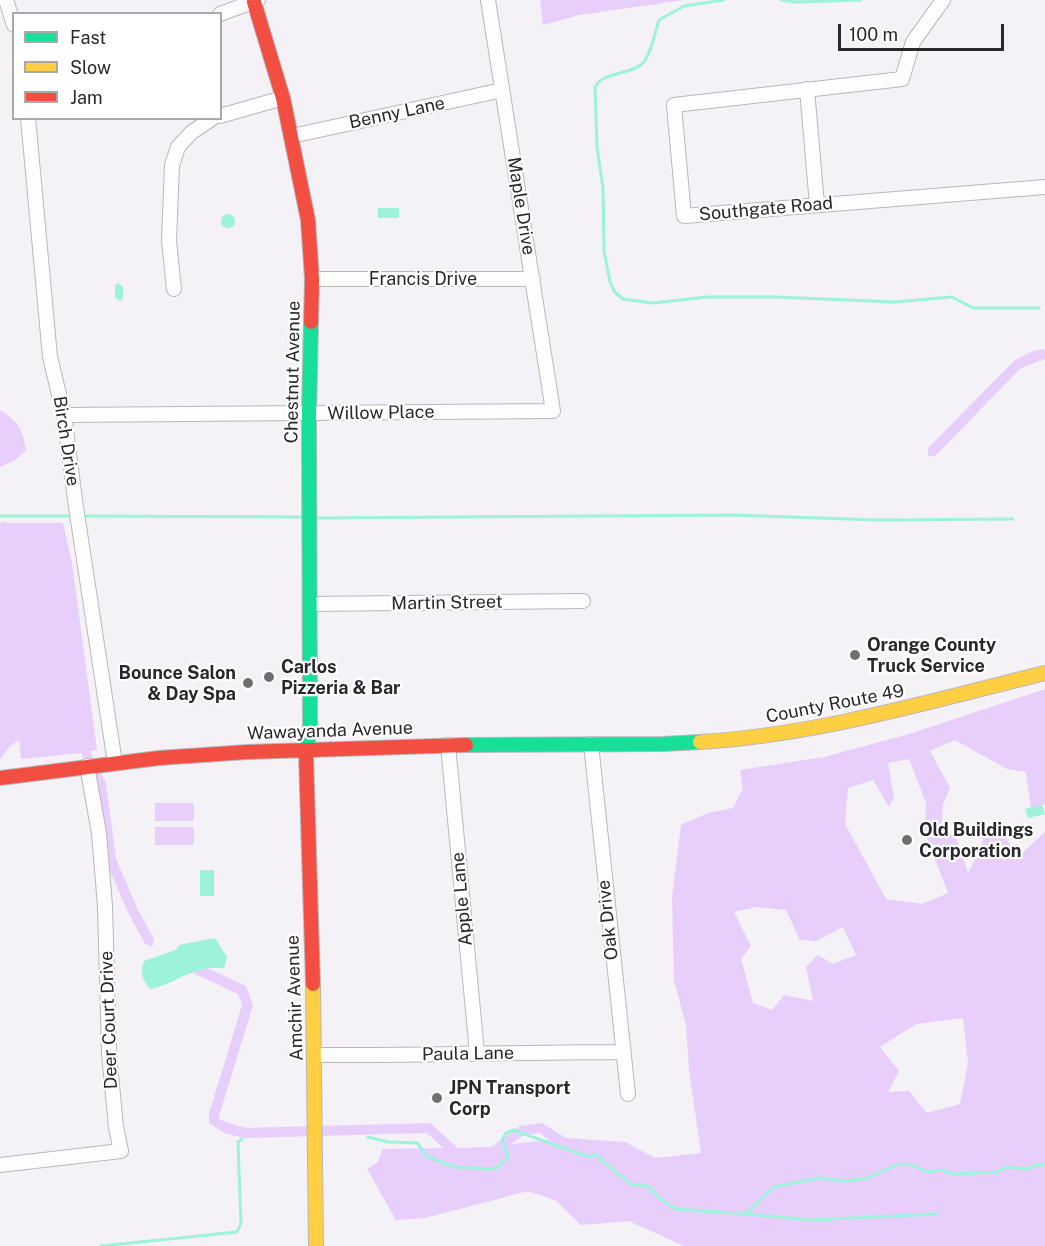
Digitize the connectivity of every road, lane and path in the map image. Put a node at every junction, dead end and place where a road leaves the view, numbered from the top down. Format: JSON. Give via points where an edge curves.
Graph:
{"nodes":[{"id":1,"x":6,"y":0,"type":"edge"},
{"id":2,"x":488,"y":0,"type":"edge"},
{"id":3,"x":943,"y":0,"type":"edge"},
{"id":4,"x":256,"y":1,"type":"edge"},
{"id":5,"x":222,"y":13,"type":"edge"},
{"id":6,"x":12,"y":20,"type":"edge"},
{"id":7,"x":807,"y":89,"type":"junction"},
{"id":8,"x":502,"y":90,"type":"junction"},
{"id":9,"x":283,"y":98,"type":"junction"},
{"id":10,"x":222,"y":115,"type":"edge"},
{"id":11,"x":28,"y":120,"type":"edge"},
{"id":12,"x":210,"y":120,"type":"edge"},
{"id":13,"x":292,"y":136,"type":"junction"},
{"id":14,"x":1045,"y":187,"type":"edge"},
{"id":15,"x":817,"y":205,"type":"junction"},
{"id":16,"x":312,"y":279,"type":"junction"},
{"id":17,"x":533,"y":279,"type":"junction"},
{"id":18,"x":174,"y":289,"type":"dead end"},
{"id":19,"x":554,"y":411,"type":"joint"},
{"id":20,"x":309,"y":414,"type":"junction"},
{"id":21,"x":64,"y":415,"type":"junction"},
{"id":22,"x":583,"y":601,"type":"dead end"},
{"id":23,"x":311,"y":604,"type":"junction"},
{"id":24,"x":1045,"y":673,"type":"edge"},
{"id":25,"x":591,"y":744,"type":"junction"},
{"id":26,"x":663,"y":744,"type":"joint"},
{"id":27,"x":448,"y":745,"type":"junction"},
{"id":28,"x":306,"y":749,"type":"junction"},
{"id":29,"x":115,"y":763,"type":"junction"},
{"id":30,"x":87,"y":766,"type":"junction"},
{"id":31,"x":0,"y":778,"type":"edge"},
{"id":32,"x":622,"y":1052,"type":"junction"},
{"id":33,"x":477,"y":1053,"type":"junction"},
{"id":34,"x":315,"y":1055,"type":"junction"},
{"id":35,"x":628,"y":1094,"type":"dead end"},
{"id":36,"x":0,"y":1165,"type":"edge"},
{"id":37,"x":316,"y":1246,"type":"edge"}],
"edges":[{"from":1,"to":6,"type":"street"},
{"from":2,"to":8,"type":"street","name":"Maple Drive"},
{"from":3,"to":7,"type":"street","name":"Southgate Road","via":[[914,42],[902,79]]},
{"from":4,"to":5,"type":"street"},
{"from":4,"to":9,"type":"street","name":"Chestnut Avenue"},
{"from":7,"to":15,"type":"street"},
{"from":7,"to":15,"type":"street","name":"Southgate Road","via":[[674,105],[684,216]]},
{"from":8,"to":13,"type":"street","name":"Benny Lane"},
{"from":8,"to":17,"type":"street","name":"Maple Drive"},
{"from":9,"to":10,"type":"street"},
{"from":9,"to":13,"type":"street","name":"Chestnut Avenue"},
{"from":11,"to":21,"type":"street","name":"Birch Drive","via":[[49,346]]},
{"from":12,"to":18,"type":"street","via":[[178,147],[172,165],[169,241]]},
{"from":13,"to":16,"type":"street","name":"Chestnut Avenue","via":[[308,220]]},
{"from":14,"to":15,"type":"street","name":"Southgate Road"},
{"from":16,"to":17,"type":"street","name":"Francis Drive"},
{"from":16,"to":20,"type":"street","name":"Chestnut Avenue"},
{"from":17,"to":19,"type":"street","name":"Maple Drive"},
{"from":19,"to":20,"type":"street","name":"Willow Place"},
{"from":20,"to":21,"type":"street","name":"Willow Place"},
{"from":20,"to":23,"type":"street","name":"Chestnut Avenue"},
{"from":21,"to":29,"type":"street","name":"Birch Drive"},
{"from":22,"to":23,"type":"street","name":"Martin Street"},
{"from":23,"to":28,"type":"street","name":"Chestnut Avenue","via":[[310,725]]},
{"from":24,"to":26,"type":"street","name":"County Route 49","via":[[837,724],[747,739]]},
{"from":25,"to":26,"type":"street","name":"Wawayanda Avenue"},
{"from":25,"to":27,"type":"street","name":"Wawayanda Avenue"},
{"from":25,"to":32,"type":"street","name":"Oak Drive"},
{"from":27,"to":28,"type":"street","name":"Wawayanda Avenue"},
{"from":27,"to":33,"type":"street","name":"Apple Lane"},
{"from":28,"to":29,"type":"street","name":"Wawayanda Avenue"},
{"from":28,"to":34,"type":"street","name":"Amchir Avenue"},
{"from":29,"to":30,"type":"street","name":"Wawayanda Avenue"},
{"from":30,"to":31,"type":"street","name":"Wawayanda Avenue"},
{"from":30,"to":36,"type":"street","name":"Deer Court Drive","via":[[99,833],[109,1053],[121,1152]]},
{"from":32,"to":33,"type":"street","name":"Paula Lane"},
{"from":32,"to":35,"type":"street","name":"Oak Drive"},
{"from":33,"to":34,"type":"street","name":"Paula Lane"},
{"from":34,"to":37,"type":"street","name":"Amchir Avenue"}]}
